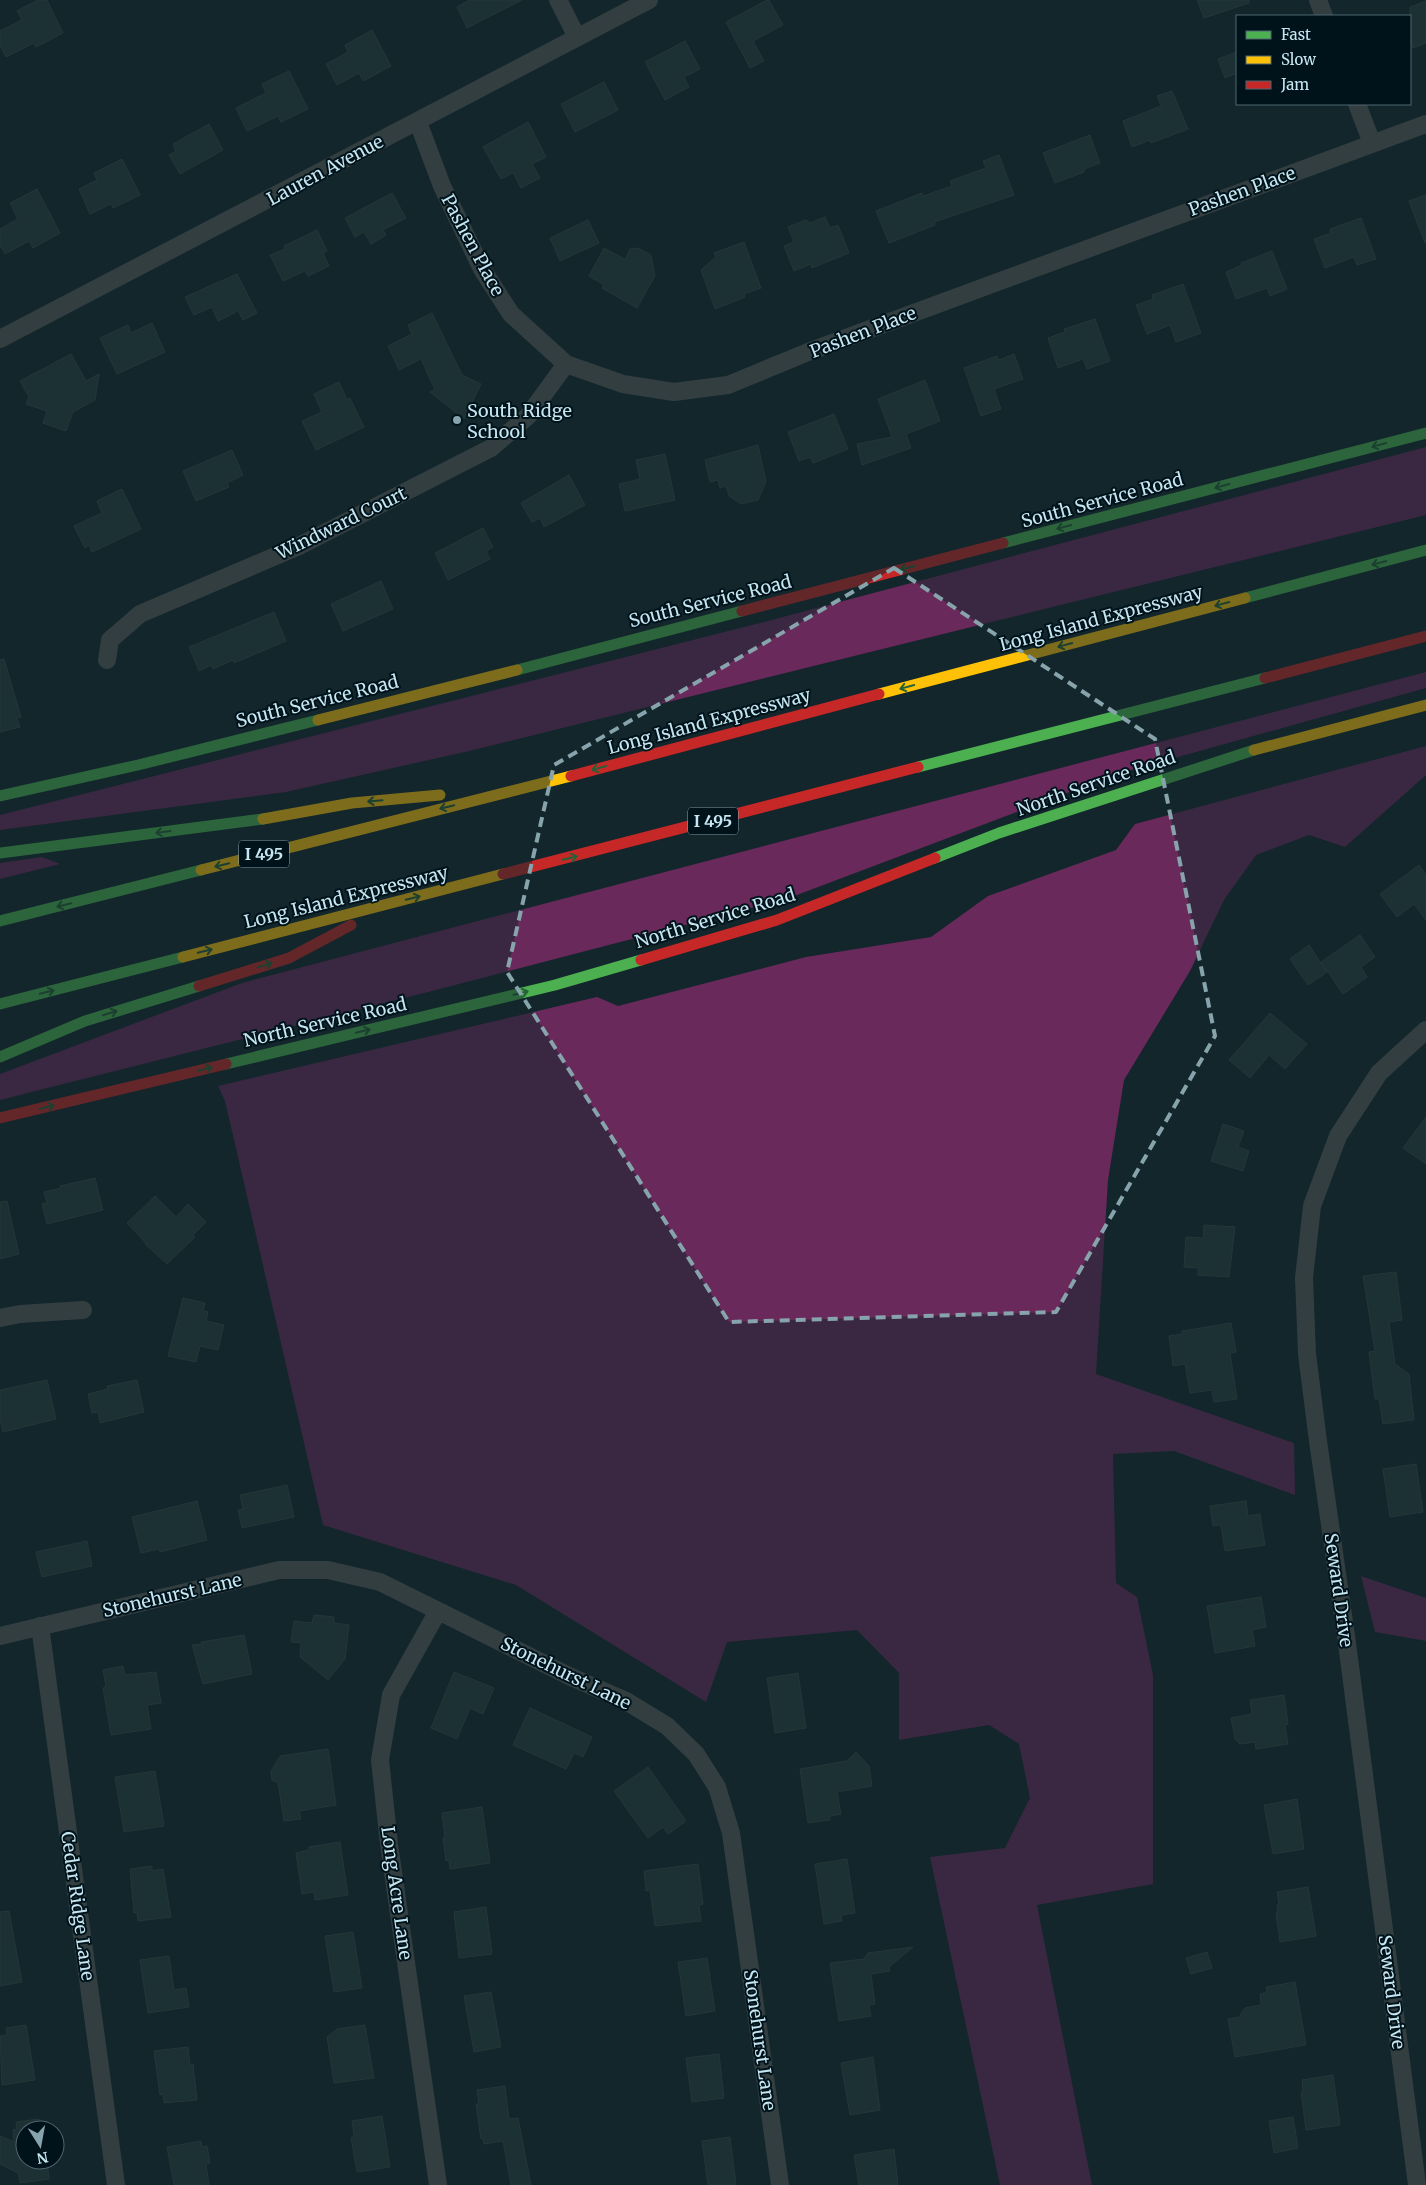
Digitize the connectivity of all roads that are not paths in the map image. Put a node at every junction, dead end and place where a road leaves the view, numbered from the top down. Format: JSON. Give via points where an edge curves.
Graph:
{"nodes":[{"id":1,"x":558,"y":0,"type":"edge"},
{"id":2,"x":649,"y":0,"type":"edge"},
{"id":3,"x":1318,"y":0,"type":"edge"},
{"id":4,"x":1324,"y":15,"type":"edge"},
{"id":5,"x":577,"y":37,"type":"junction"},
{"id":6,"x":1357,"y":105,"type":"edge"},
{"id":7,"x":418,"y":122,"type":"junction"},
{"id":8,"x":1426,"y":124,"type":"edge"},
{"id":9,"x":1372,"y":143,"type":"junction"},
{"id":10,"x":0,"y":339,"type":"edge"},
{"id":11,"x":566,"y":364,"type":"junction"},
{"id":12,"x":1426,"y":433,"type":"edge"},
{"id":13,"x":1426,"y":550,"type":"edge"},
{"id":14,"x":1426,"y":636,"type":"edge"},
{"id":15,"x":107,"y":660,"type":"dead end"},
{"id":16,"x":1426,"y":705,"type":"edge"},
{"id":17,"x":528,"y":786,"type":"junction"},
{"id":18,"x":0,"y":796,"type":"edge"},
{"id":19,"x":0,"y":853,"type":"edge"},
{"id":20,"x":388,"y":905,"type":"junction"},
{"id":21,"x":0,"y":921,"type":"edge"},
{"id":22,"x":0,"y":1004,"type":"edge"},
{"id":23,"x":1426,"y":1030,"type":"edge"},
{"id":24,"x":0,"y":1057,"type":"edge"},
{"id":25,"x":0,"y":1118,"type":"edge"},
{"id":26,"x":83,"y":1310,"type":"dead end"},
{"id":27,"x":0,"y":1318,"type":"edge"},
{"id":28,"x":438,"y":1612,"type":"junction"},
{"id":29,"x":40,"y":1626,"type":"junction"},
{"id":30,"x":0,"y":1636,"type":"edge"},
{"id":31,"x":116,"y":2185,"type":"edge"},
{"id":32,"x":438,"y":2185,"type":"edge"},
{"id":33,"x":780,"y":2185,"type":"edge"},
{"id":34,"x":1417,"y":2185,"type":"edge"}],
"edges":[{"from":1,"to":5,"type":"street"},
{"from":2,"to":5,"type":"street","name":"Lauren Avenue"},
{"from":3,"to":4,"type":"street"},
{"from":5,"to":7,"type":"street","name":"Lauren Avenue"},
{"from":6,"to":9,"type":"street"},
{"from":7,"to":10,"type":"street","name":"Lauren Avenue"},
{"from":7,"to":11,"type":"street","name":"Pashen Place","via":[[442,186],[482,269],[511,314]]},
{"from":8,"to":9,"type":"street","name":"Pashen Place"},
{"from":9,"to":11,"type":"street","name":"Pashen Place","via":[[808,352],[728,385],[674,392],[623,384]]},
{"from":11,"to":15,"type":"street","name":"Windward Court","via":[[528,416],[491,448],[299,546],[140,614],[110,640]]},
{"from":12,"to":18,"type":"main road","name":"South Service Road","one_way":true,"via":[[474,680]]},
{"from":13,"to":17,"type":"main road","name":"Long Island Expressway","number":"I 495","one_way":true},
{"from":20,"to":14,"type":"main road","name":"Long Island Expressway","number":"I 495","one_way":true},
{"from":25,"to":16,"type":"main road","name":"North Service Road","one_way":true,"via":[[555,985],[777,920],[999,833],[1234,755]]},
{"from":17,"to":19,"type":"main road","one_way":true,"via":[[352,804],[264,819]]},
{"from":17,"to":21,"type":"main road","name":"Long Island Expressway","number":"I 495","one_way":true},
{"from":22,"to":20,"type":"main road","name":"Long Island Expressway","number":"I 495","one_way":true},
{"from":24,"to":20,"type":"main road","one_way":true,"via":[[85,1021],[289,958]]},
{"from":23,"to":34,"type":"street","name":"Seward Drive","via":[[1379,1074],[1338,1136],[1312,1206],[1304,1278],[1307,1354]]},
{"from":26,"to":27,"type":"street"},
{"from":28,"to":29,"type":"street","name":"Stonehurst Lane","via":[[380,1582],[328,1570],[279,1570]]},
{"from":28,"to":32,"type":"street","name":"Long Acre Lane","via":[[391,1695],[380,1760]]},
{"from":28,"to":33,"type":"street","name":"Stonehurst Lane","via":[[626,1701],[667,1726],[696,1754],[718,1787],[731,1833]]},
{"from":29,"to":30,"type":"street","name":"Stonehurst Lane"},
{"from":29,"to":31,"type":"street","name":"Cedar Ridge Lane"}]}
